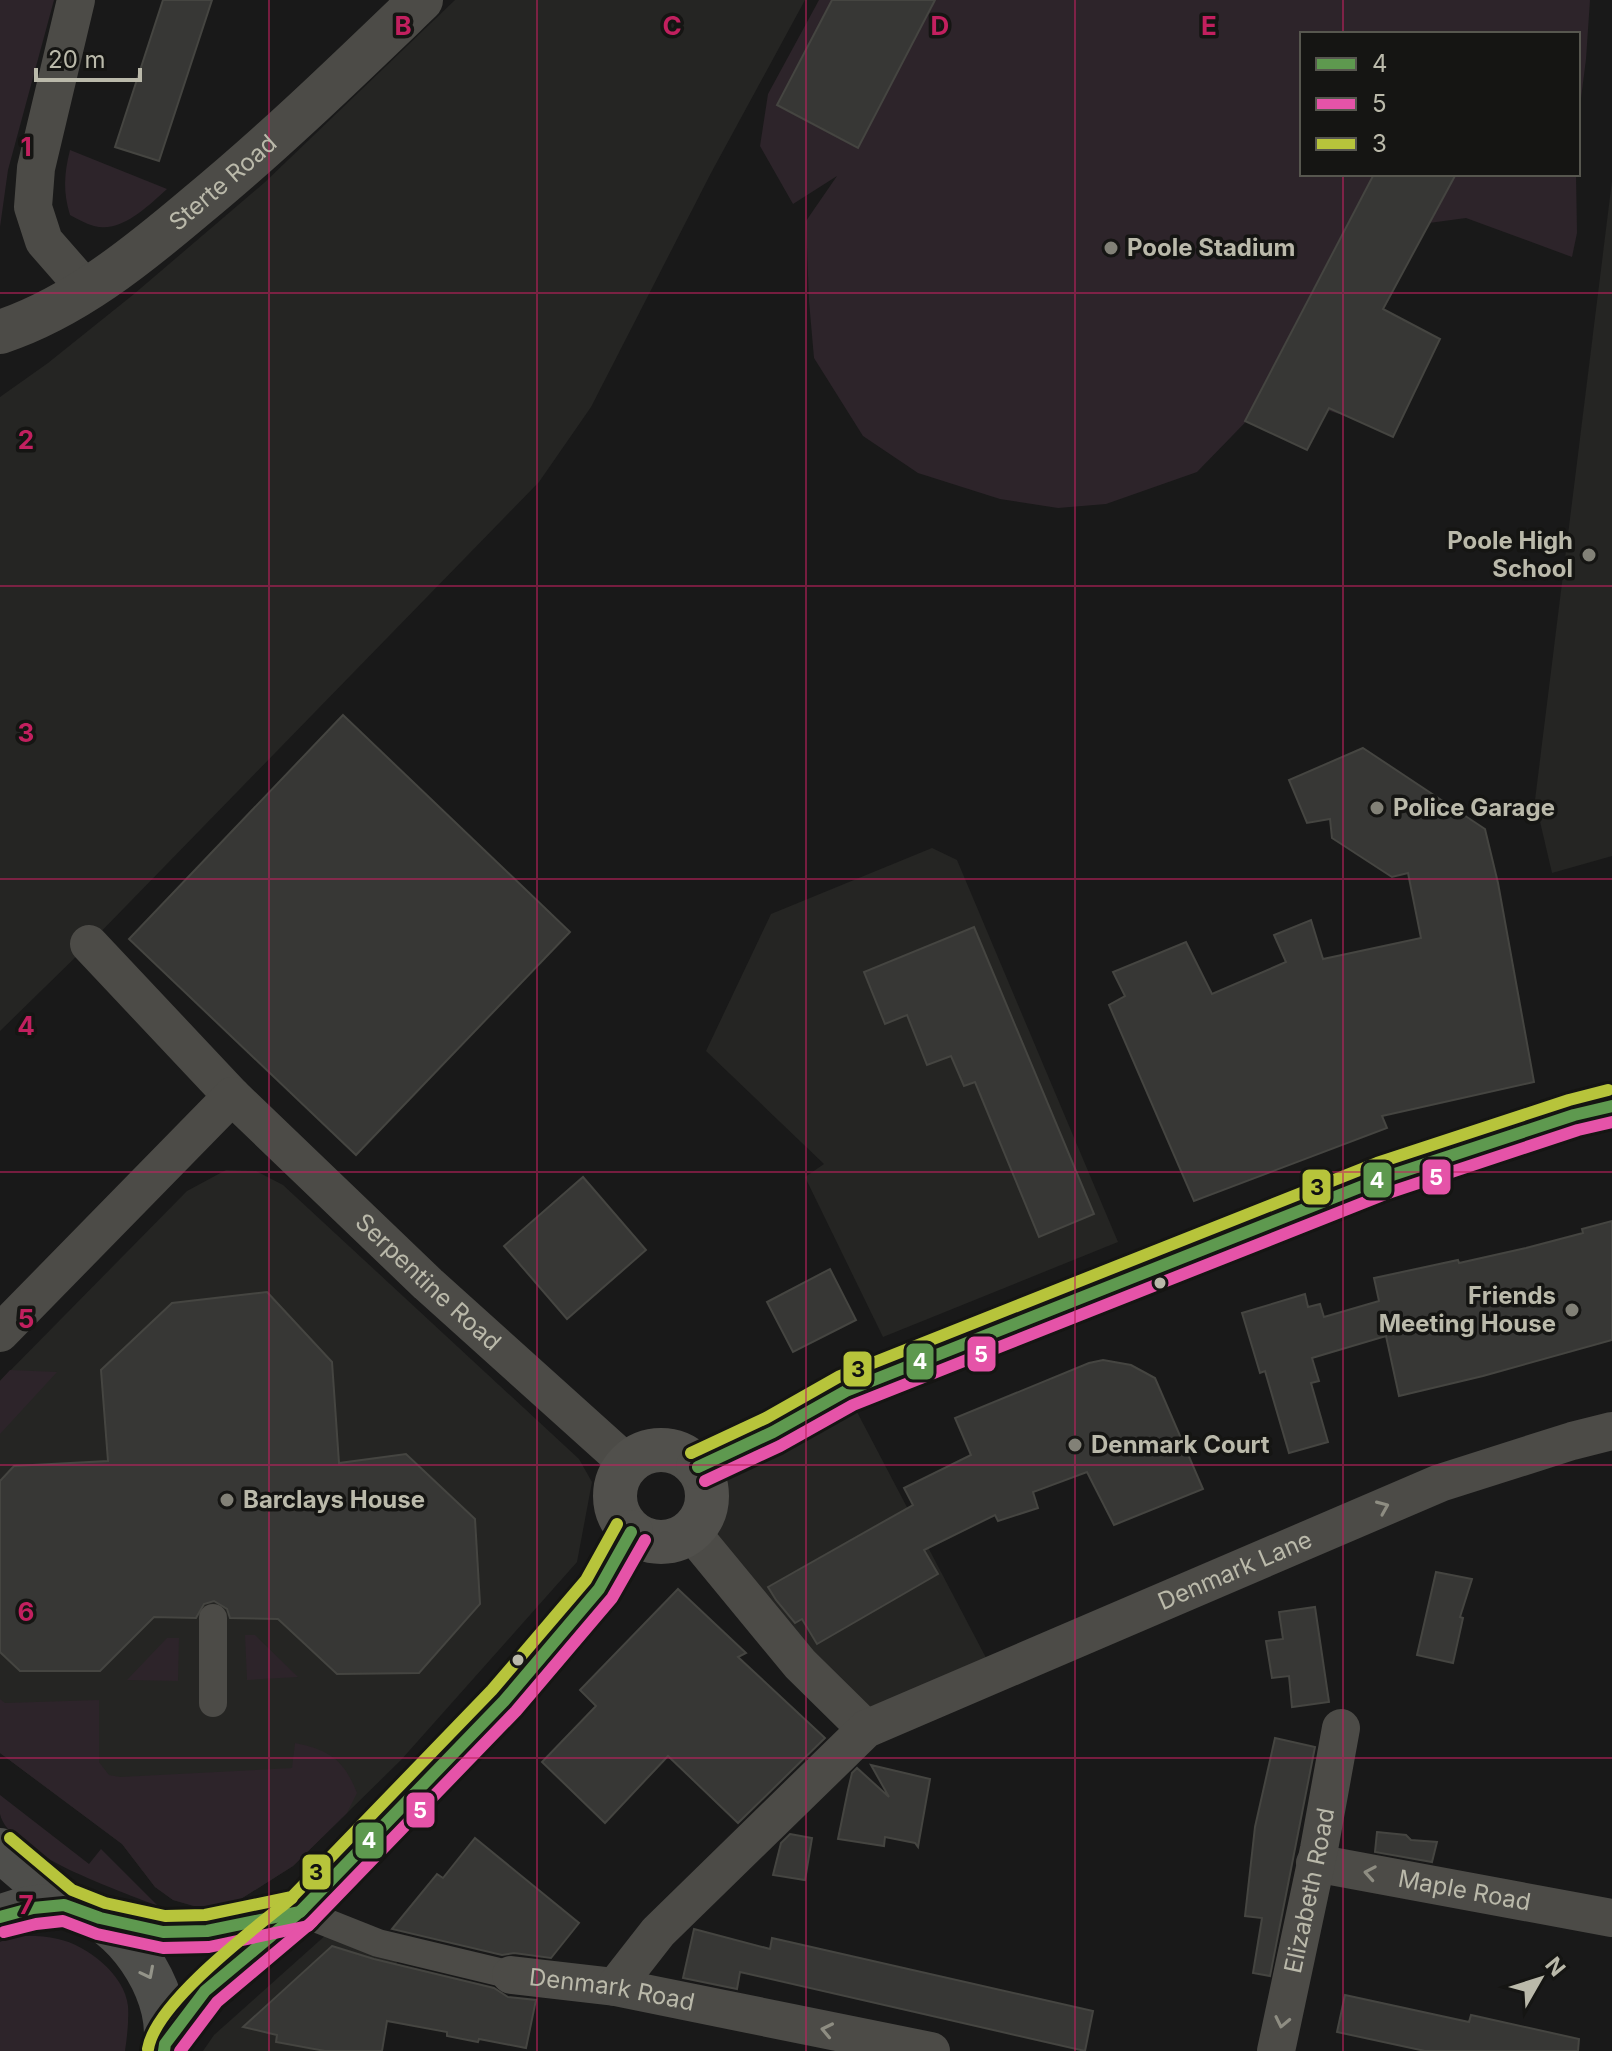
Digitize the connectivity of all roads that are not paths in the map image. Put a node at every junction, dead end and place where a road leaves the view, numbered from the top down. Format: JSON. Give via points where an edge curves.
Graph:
{"nodes":[{"id":1,"x":76,"y":0,"type":"edge"},
{"id":2,"x":421,"y":0,"type":"edge"},
{"id":3,"x":86,"y":289,"type":"junction"},
{"id":4,"x":0,"y":332,"type":"edge"},
{"id":5,"x":89,"y":944,"type":"dead end"},
{"id":6,"x":232,"y":1096,"type":"junction"},
{"id":7,"x":1612,"y":1106,"type":"edge"},
{"id":8,"x":0,"y":1333,"type":"edge"},
{"id":9,"x":1612,"y":1431,"type":"edge"},
{"id":10,"x":628,"y":1464,"type":"junction"},
{"id":11,"x":698,"y":1467,"type":"junction"},
{"id":12,"x":631,"y":1532,"type":"junction"},
{"id":13,"x":692,"y":1533,"type":"junction"},
{"id":14,"x":213,"y":1618,"type":"dead end"},
{"id":15,"x":213,"y":1703,"type":"dead end"},
{"id":16,"x":1341,"y":1728,"type":"dead end"},
{"id":17,"x":866,"y":1729,"type":"junction"},
{"id":18,"x":0,"y":1850,"type":"edge"},
{"id":19,"x":1315,"y":1863,"type":"junction"},
{"id":20,"x":82,"y":1912,"type":"junction"},
{"id":21,"x":300,"y":1912,"type":"junction"},
{"id":22,"x":0,"y":1917,"type":"edge"},
{"id":23,"x":1612,"y":1918,"type":"edge"},
{"id":24,"x":511,"y":1975,"type":"joint"},
{"id":25,"x":615,"y":1987,"type":"junction"},
{"id":26,"x":165,"y":2048,"type":"edge"},
{"id":27,"x":931,"y":2051,"type":"edge"},
{"id":28,"x":1276,"y":2051,"type":"edge"}],
"edges":[{"from":1,"to":3,"type":"street","via":[[36,168],[33,207],[44,241]]},
{"from":2,"to":3,"type":"street","name":"Sterte Road","via":[[269,145],[154,242]]},
{"from":3,"to":4,"type":"street","name":"Sterte Road","via":[[30,322]]},
{"from":5,"to":6,"type":"street","name":"Serpentine Road"},
{"from":6,"to":8,"type":"street"},
{"from":6,"to":10,"type":"street","name":"Serpentine Road","via":[[428,1284]]},
{"from":7,"to":11,"type":"main road","via":[[1383,1178],[846,1391]]},
{"from":17,"to":9,"type":"street","name":"Denmark Lane","one_way":true,"via":[[1440,1483]]},
{"from":10,"to":11,"type":"main road","via":[[641,1454],[667,1450],[683,1454]]},
{"from":10,"to":12,"type":"main road","via":[[615,1494],[620,1519]]},
{"from":11,"to":13,"type":"main road","via":[[706,1481],[708,1504]]},
{"from":12,"to":13,"type":"main road","via":[[648,1542],[671,1542]]},
{"from":12,"to":21,"type":"main road","via":[[599,1589],[504,1701]]},
{"from":13,"to":17,"type":"street","via":[[800,1664]]},
{"from":14,"to":15,"type":"street"},
{"from":16,"to":19,"type":"street","name":"Elizabeth Road"},
{"from":17,"to":25,"type":"street","name":"Denmark Lane","via":[[658,1932]]},
{"from":18,"to":20,"type":"main road"},
{"from":23,"to":19,"type":"street","name":"Maple Road","one_way":true},
{"from":19,"to":28,"type":"street","name":"Elizabeth Road","one_way":true},
{"from":20,"to":21,"type":"main road","via":[[163,1932],[207,1931]]},
{"from":20,"to":22,"type":"main road","via":[[33,1908]]},
{"from":20,"to":26,"type":"main road","one_way":true,"via":[[129,1943],[150,1971],[162,2005]]},
{"from":21,"to":24,"type":"street","name":"Denmark Road","via":[[378,1943]]},
{"from":21,"to":26,"type":"main road","via":[[205,1991]]},
{"from":24,"to":25,"type":"street","name":"Denmark Road"},
{"from":27,"to":25,"type":"street","name":"Denmark Road","one_way":true}]}
